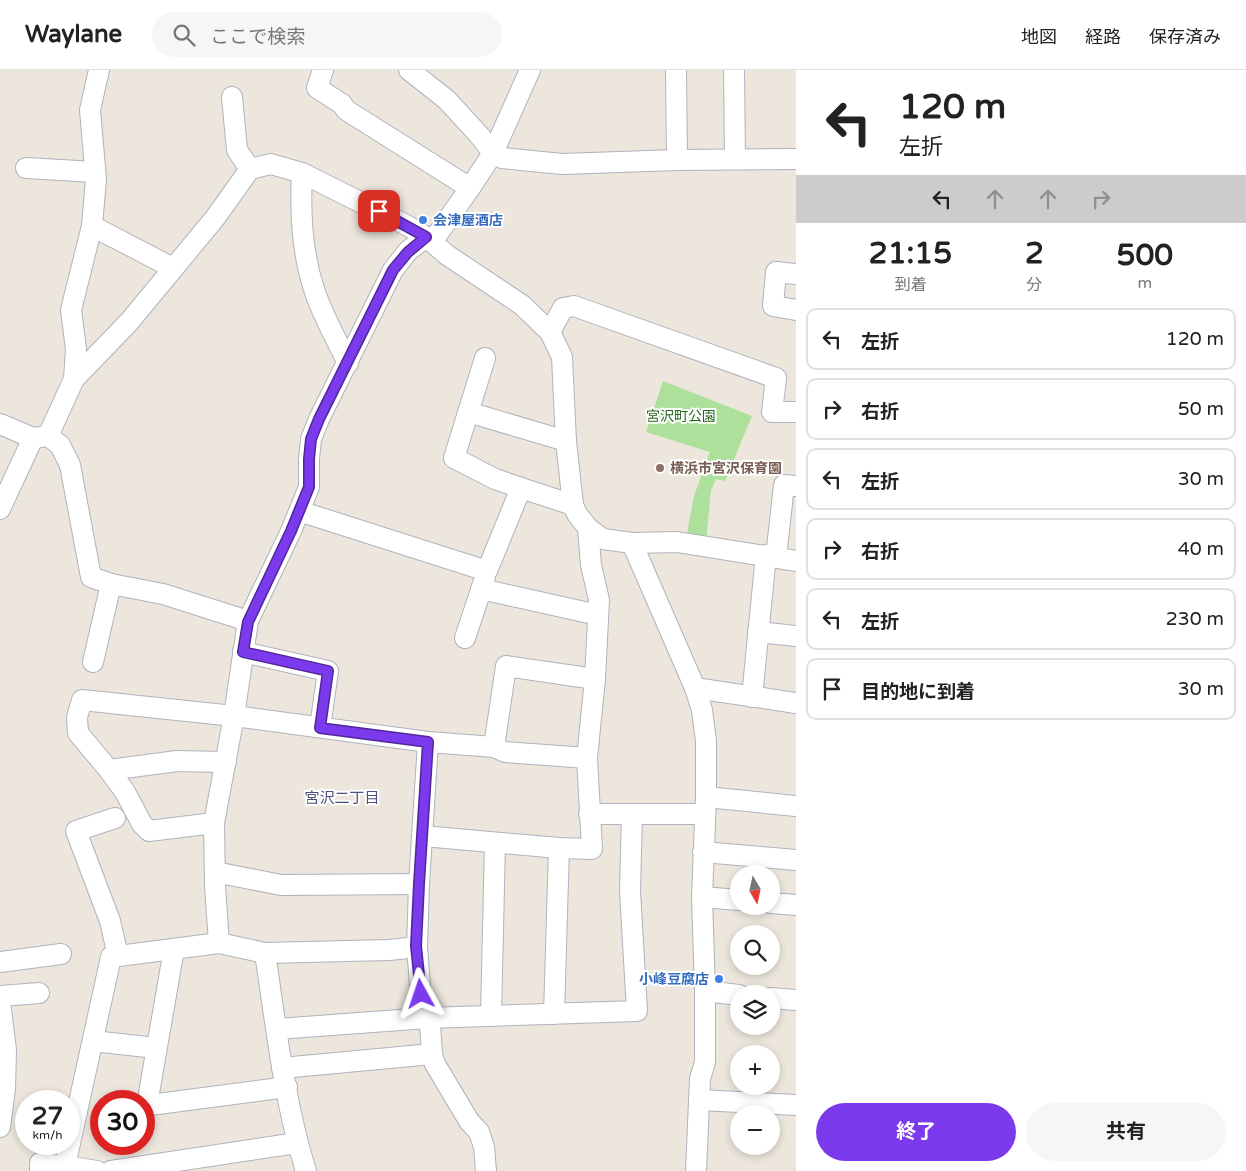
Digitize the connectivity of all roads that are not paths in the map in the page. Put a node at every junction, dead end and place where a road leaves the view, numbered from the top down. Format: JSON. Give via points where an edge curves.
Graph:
{"nodes":[{"id":1,"x":99,"y":70,"type":"edge"},
{"id":2,"x":323,"y":70,"type":"edge"},
{"id":3,"x":409,"y":70,"type":"edge"},
{"id":4,"x":530,"y":70,"type":"edge"},
{"id":5,"x":676,"y":70,"type":"edge"},
{"id":6,"x":734,"y":70,"type":"edge"},
{"id":7,"x":232,"y":98,"type":"dead end"},
{"id":8,"x":492,"y":153,"type":"junction"},
{"id":9,"x":735,"y":159,"type":"junction"},
{"id":10,"x":796,"y":159,"type":"edge"},
{"id":11,"x":678,"y":160,"type":"junction"},
{"id":12,"x":26,"y":168,"type":"dead end"},
{"id":13,"x":250,"y":169,"type":"junction"},
{"id":14,"x":96,"y":172,"type":"junction"},
{"id":15,"x":302,"y":173,"type":"junction"},
{"id":16,"x":470,"y":188,"type":"junction"},
{"id":17,"x":92,"y":226,"type":"junction"},
{"id":18,"x":429,"y":240,"type":"junction"},
{"id":19,"x":173,"y":268,"type":"junction"},
{"id":20,"x":796,"y":274,"type":"edge"},
{"id":21,"x":796,"y":310,"type":"edge"},
{"id":22,"x":550,"y":332,"type":"junction"},
{"id":23,"x":485,"y":358,"type":"dead end"},
{"id":24,"x":348,"y":363,"type":"junction"},
{"id":25,"x":74,"y":379,"type":"junction"},
{"id":26,"x":468,"y":412,"type":"junction"},
{"id":27,"x":796,"y":412,"type":"edge"},
{"id":28,"x":0,"y":424,"type":"edge"},
{"id":29,"x":41,"y":437,"type":"junction"},
{"id":30,"x":566,"y":441,"type":"junction"},
{"id":31,"x":796,"y":486,"type":"edge"},
{"id":32,"x":521,"y":488,"type":"junction"},
{"id":33,"x":573,"y":505,"type":"junction"},
{"id":34,"x":0,"y":509,"type":"edge"},
{"id":35,"x":299,"y":511,"type":"junction"},
{"id":36,"x":588,"y":528,"type":"junction"},
{"id":37,"x":632,"y":543,"type":"junction"},
{"id":38,"x":771,"y":556,"type":"junction"},
{"id":39,"x":796,"y":561,"type":"edge"},
{"id":40,"x":484,"y":580,"type":"junction"},
{"id":41,"x":111,"y":584,"type":"junction"},
{"id":42,"x":598,"y":615,"type":"junction"},
{"id":43,"x":248,"y":622,"type":"junction"},
{"id":44,"x":758,"y":632,"type":"junction"},
{"id":45,"x":796,"y":636,"type":"edge"},
{"id":46,"x":466,"y":638,"type":"dead end"},
{"id":47,"x":243,"y":652,"type":"junction"},
{"id":48,"x":93,"y":662,"type":"dead end"},
{"id":49,"x":594,"y":679,"type":"junction"},
{"id":50,"x":695,"y":688,"type":"junction"},
{"id":51,"x":752,"y":697,"type":"junction"},
{"id":52,"x":796,"y":703,"type":"edge"},
{"id":53,"x":234,"y":716,"type":"junction"},
{"id":54,"x":320,"y":728,"type":"junction"},
{"id":55,"x":428,"y":742,"type":"junction"},
{"id":56,"x":494,"y":747,"type":"junction"},
{"id":57,"x":587,"y":758,"type":"junction"},
{"id":58,"x":226,"y":762,"type":"junction"},
{"id":59,"x":109,"y":770,"type":"junction"},
{"id":60,"x":705,"y":806,"type":"junction"},
{"id":61,"x":796,"y":806,"type":"edge"},
{"id":62,"x":589,"y":814,"type":"junction"},
{"id":63,"x":632,"y":814,"type":"junction"},
{"id":64,"x":115,"y":818,"type":"dead end"},
{"id":65,"x":214,"y":823,"type":"junction"},
{"id":66,"x":423,"y":836,"type":"junction"},
{"id":67,"x":496,"y":843,"type":"junction"},
{"id":68,"x":559,"y":848,"type":"junction"},
{"id":69,"x":703,"y":852,"type":"junction"},
{"id":70,"x":796,"y":860,"type":"edge"},
{"id":71,"x":215,"y":872,"type":"junction"},
{"id":72,"x":419,"y":884,"type":"junction"},
{"id":73,"x":702,"y":896,"type":"junction"},
{"id":74,"x":730,"y":899,"type":"edge"},
{"id":75,"x":780,"y":904,"type":"edge"},
{"id":76,"x":796,"y":905,"type":"edge"},
{"id":77,"x":219,"y":943,"type":"junction"},
{"id":78,"x":416,"y":946,"type":"junction"},
{"id":79,"x":174,"y":949,"type":"junction"},
{"id":80,"x":264,"y":953,"type":"junction"},
{"id":81,"x":61,"y":954,"type":"dead end"},
{"id":82,"x":118,"y":956,"type":"junction"},
{"id":83,"x":0,"y":962,"type":"edge"},
{"id":84,"x":705,"y":992,"type":"junction"},
{"id":85,"x":39,"y":993,"type":"dead end"},
{"id":86,"x":730,"y":994,"type":"edge"},
{"id":87,"x":0,"y":996,"type":"edge"},
{"id":88,"x":780,"y":999,"type":"edge"},
{"id":89,"x":796,"y":1000,"type":"edge"},
{"id":90,"x":0,"y":1002,"type":"edge"},
{"id":91,"x":554,"y":1014,"type":"junction"},
{"id":92,"x":491,"y":1016,"type":"junction"},
{"id":93,"x":427,"y":1018,"type":"junction"},
{"id":94,"x":277,"y":1029,"type":"junction"},
{"id":95,"x":93,"y":1040,"type":"junction"},
{"id":96,"x":156,"y":1048,"type":"junction"},
{"id":97,"x":432,"y":1054,"type":"junction"},
{"id":98,"x":285,"y":1078,"type":"junction"},
{"id":99,"x":700,"y":1100,"type":"junction"},
{"id":100,"x":796,"y":1105,"type":"edge"},
{"id":101,"x":1,"y":1117,"type":"edge"},
{"id":102,"x":297,"y":1143,"type":"junction"},
{"id":103,"x":65,"y":1166,"type":"junction"},
{"id":104,"x":142,"y":1169,"type":"edge"},
{"id":105,"x":40,"y":1171,"type":"edge"},
{"id":106,"x":97,"y":1171,"type":"edge"},
{"id":107,"x":111,"y":1171,"type":"edge"},
{"id":108,"x":306,"y":1171,"type":"edge"},
{"id":109,"x":486,"y":1171,"type":"edge"},
{"id":110,"x":696,"y":1171,"type":"edge"}],
"edges":[{"from":1,"to":14,"type":"street","via":[[90,110]]},
{"from":2,"to":16,"type":"street","via":[[317,88],[346,110]]},
{"from":3,"to":8,"type":"street","via":[[447,100]]},
{"from":4,"to":8,"type":"street"},
{"from":5,"to":11,"type":"street"},
{"from":6,"to":9,"type":"street"},
{"from":7,"to":13,"type":"street","via":[[236,150]]},
{"from":8,"to":11,"type":"street","via":[[502,158],[562,164]]},
{"from":8,"to":16,"type":"street"},
{"from":9,"to":10,"type":"street"},
{"from":9,"to":11,"type":"street"},
{"from":12,"to":14,"type":"street"},
{"from":13,"to":15,"type":"street","via":[[271,164]]},
{"from":13,"to":19,"type":"street"},
{"from":14,"to":17,"type":"street"},
{"from":15,"to":18,"type":"street"},
{"from":15,"to":24,"type":"street","via":[[301,204],[314,291]]},
{"from":16,"to":18,"type":"street"},
{"from":17,"to":19,"type":"street"},
{"from":17,"to":25,"type":"street","via":[[71,310],[76,349]]},
{"from":18,"to":22,"type":"street","via":[[522,305]]},
{"from":18,"to":24,"type":"street","via":[[408,252],[393,270]]},
{"from":19,"to":25,"type":"street","via":[[129,322]]},
{"from":20,"to":21,"type":"street","via":[[776,272],[773,306]]},
{"from":22,"to":27,"type":"street","via":[[563,308],[574,306],[776,378],[772,412]]},
{"from":22,"to":30,"type":"street","via":[[562,357]]},
{"from":23,"to":26,"type":"street"},
{"from":24,"to":35,"type":"street","via":[[311,439],[309,487]]},
{"from":25,"to":29,"type":"street"},
{"from":26,"to":30,"type":"street"},
{"from":26,"to":32,"type":"street","via":[[454,458]]},
{"from":28,"to":29,"type":"street"},
{"from":29,"to":34,"type":"street"},
{"from":29,"to":41,"type":"street","via":[[60,445],[67,455],[90,577]]},
{"from":30,"to":33,"type":"street"},
{"from":31,"to":38,"type":"street","via":[[784,484]]},
{"from":32,"to":33,"type":"street"},
{"from":32,"to":40,"type":"street"},
{"from":33,"to":36,"type":"street"},
{"from":35,"to":40,"type":"street"},
{"from":35,"to":43,"type":"street"},
{"from":36,"to":37,"type":"street","via":[[603,539]]},
{"from":36,"to":42,"type":"street","via":[[599,600]]},
{"from":37,"to":38,"type":"street","via":[[677,542]]},
{"from":37,"to":50,"type":"street"},
{"from":38,"to":39,"type":"street"},
{"from":38,"to":44,"type":"street"},
{"from":40,"to":42,"type":"street"},
{"from":40,"to":46,"type":"street"},
{"from":41,"to":43,"type":"street","via":[[163,594]]},
{"from":41,"to":48,"type":"street"},
{"from":42,"to":49,"type":"street"},
{"from":43,"to":47,"type":"street"},
{"from":44,"to":45,"type":"street"},
{"from":44,"to":51,"type":"street"},
{"from":47,"to":53,"type":"street"},
{"from":47,"to":54,"type":"street","via":[[328,671]]},
{"from":49,"to":56,"type":"street","via":[[506,666]]},
{"from":49,"to":57,"type":"street"},
{"from":50,"to":51,"type":"street"},
{"from":50,"to":60,"type":"street","via":[[706,742]]},
{"from":51,"to":52,"type":"street"},
{"from":53,"to":54,"type":"street"},
{"from":53,"to":58,"type":"street"},
{"from":53,"to":59,"type":"street","via":[[82,700],[77,717],[78,733]]},
{"from":54,"to":55,"type":"street"},
{"from":55,"to":56,"type":"street"},
{"from":55,"to":66,"type":"street"},
{"from":56,"to":57,"type":"street","via":[[506,752]]},
{"from":57,"to":62,"type":"street"},
{"from":58,"to":59,"type":"street","via":[[177,761]]},
{"from":58,"to":65,"type":"street"},
{"from":59,"to":65,"type":"street","via":[[149,831]]},
{"from":60,"to":61,"type":"street"},
{"from":60,"to":63,"type":"street"},
{"from":60,"to":69,"type":"street"},
{"from":62,"to":63,"type":"street"},
{"from":62,"to":68,"type":"street","via":[[592,849]]},
{"from":63,"to":91,"type":"street","via":[[630,891],[637,1011]]},
{"from":64,"to":82,"type":"street","via":[[76,831],[110,921]]},
{"from":65,"to":71,"type":"street"},
{"from":66,"to":67,"type":"street"},
{"from":66,"to":72,"type":"street"},
{"from":67,"to":68,"type":"street"},
{"from":67,"to":92,"type":"street"},
{"from":68,"to":91,"type":"street"},
{"from":69,"to":70,"type":"street"},
{"from":69,"to":73,"type":"street"},
{"from":71,"to":72,"type":"street","via":[[280,885]]},
{"from":71,"to":77,"type":"street"},
{"from":72,"to":78,"type":"street"},
{"from":73,"to":74,"type":"street"},
{"from":73,"to":84,"type":"street"},
{"from":75,"to":76,"type":"street"},
{"from":77,"to":79,"type":"street"},
{"from":77,"to":80,"type":"street"},
{"from":78,"to":80,"type":"street","via":[[389,950]]},
{"from":78,"to":93,"type":"street","via":[[422,1010]]},
{"from":79,"to":82,"type":"street"},
{"from":79,"to":96,"type":"street"},
{"from":80,"to":94,"type":"street"},
{"from":81,"to":83,"type":"street"},
{"from":82,"to":95,"type":"street","via":[[111,957]]},
{"from":84,"to":86,"type":"street"},
{"from":84,"to":99,"type":"street","via":[[705,1062],[700,1079]]},
{"from":85,"to":87,"type":"street"},
{"from":88,"to":89,"type":"street"},
{"from":90,"to":101,"type":"street","via":[[6,1050]]},
{"from":91,"to":92,"type":"street"},
{"from":92,"to":93,"type":"street"},
{"from":93,"to":94,"type":"street"},
{"from":93,"to":97,"type":"street"},
{"from":94,"to":98,"type":"street"},
{"from":95,"to":96,"type":"street"},
{"from":95,"to":103,"type":"street"},
{"from":96,"to":98,"type":"street","via":[[150,1105]]},
{"from":97,"to":98,"type":"street"},
{"from":97,"to":109,"type":"street","via":[[455,1100],[479,1132]]},
{"from":98,"to":102,"type":"street"},
{"from":99,"to":100,"type":"street"},
{"from":99,"to":110,"type":"street"},
{"from":102,"to":104,"type":"street"},
{"from":102,"to":108,"type":"street"},
{"from":103,"to":105,"type":"street","via":[[40,1163]]},
{"from":103,"to":106,"type":"street"},
{"from":104,"to":107,"type":"street"}]}
